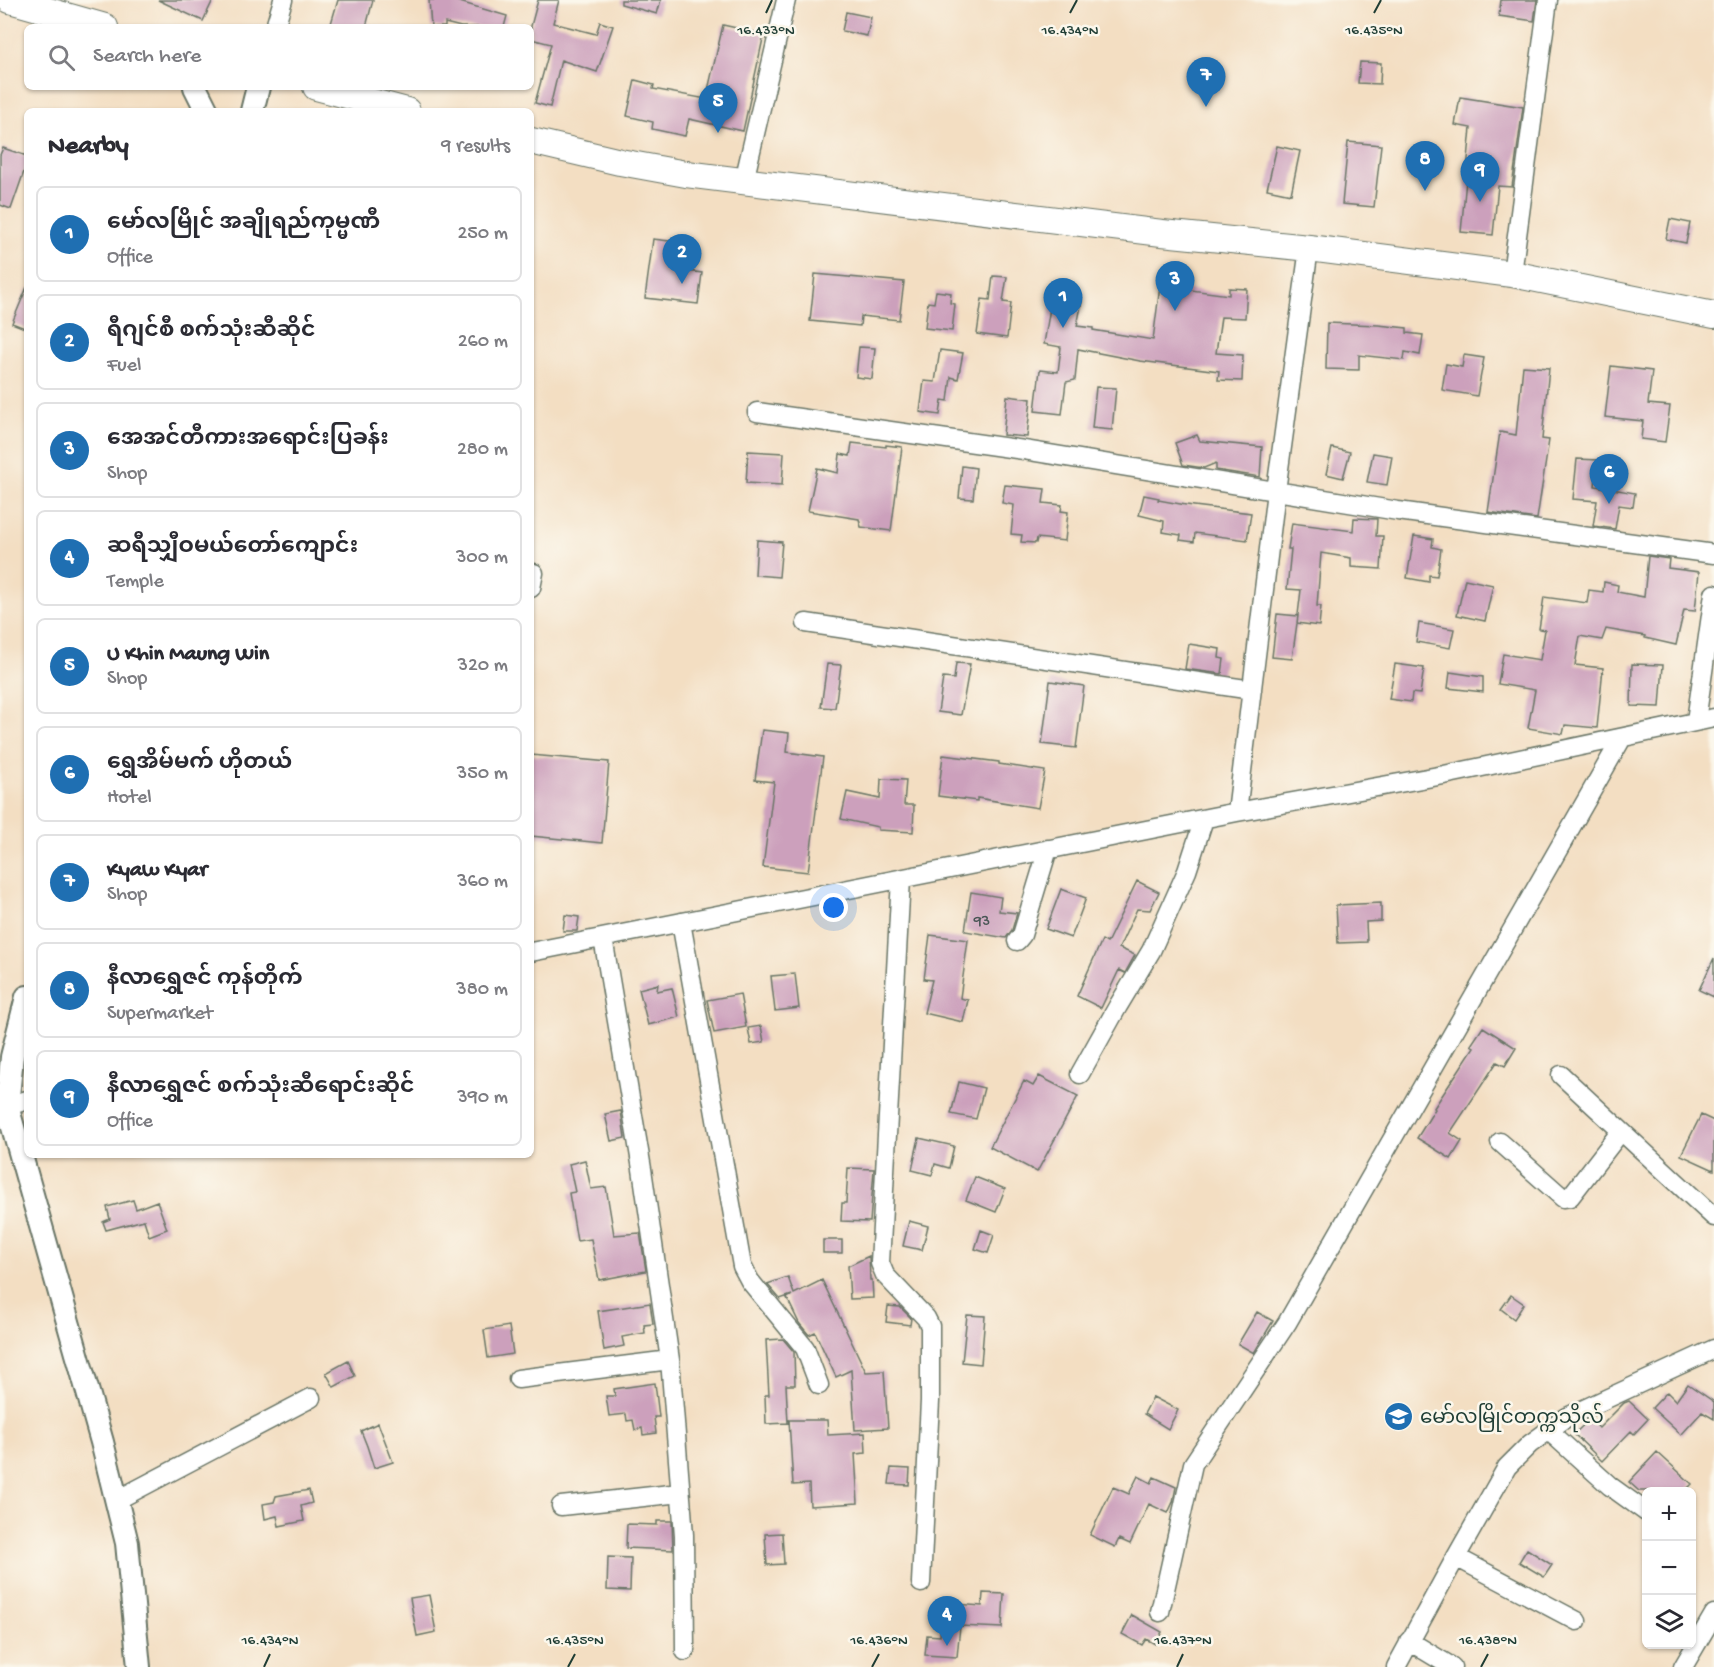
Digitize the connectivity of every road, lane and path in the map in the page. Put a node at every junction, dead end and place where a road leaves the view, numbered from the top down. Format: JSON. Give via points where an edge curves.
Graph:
{"nodes":[{"id":1,"x":10,"y":0,"type":"edge"},
{"id":2,"x":284,"y":0,"type":"edge"},
{"id":3,"x":786,"y":0,"type":"edge"},
{"id":4,"x":1548,"y":0,"type":"edge"},
{"id":5,"x":94,"y":24,"type":"edge"},
{"id":6,"x":276,"y":24,"type":"edge"},
{"id":7,"x":196,"y":90,"type":"edge"},
{"id":8,"x":257,"y":90,"type":"edge"},
{"id":9,"x":327,"y":90,"type":"edge"},
{"id":10,"x":375,"y":103,"type":"junction"},
{"id":11,"x":206,"y":108,"type":"edge"},
{"id":12,"x":253,"y":108,"type":"edge"},
{"id":13,"x":356,"y":108,"type":"edge"},
{"id":14,"x":395,"y":108,"type":"edge"},
{"id":15,"x":534,"y":142,"type":"edge"},
{"id":16,"x":744,"y":181,"type":"junction"},
{"id":17,"x":1309,"y":248,"type":"junction"},
{"id":18,"x":1512,"y":274,"type":"junction"},
{"id":19,"x":1714,"y":315,"type":"edge"},
{"id":20,"x":757,"y":412,"type":"dead end"},
{"id":21,"x":1276,"y":491,"type":"junction"},
{"id":22,"x":1714,"y":554,"type":"edge"},
{"id":23,"x":1714,"y":594,"type":"edge"},
{"id":24,"x":806,"y":623,"type":"dead end"},
{"id":25,"x":1252,"y":690,"type":"junction"},
{"id":26,"x":1705,"y":720,"type":"edge"},
{"id":27,"x":1622,"y":738,"type":"junction"},
{"id":28,"x":1237,"y":812,"type":"junction"},
{"id":29,"x":1204,"y":819,"type":"junction"},
{"id":30,"x":1048,"y":849,"type":"junction"},
{"id":31,"x":901,"y":879,"type":"junction"},
{"id":32,"x":681,"y":922,"type":"junction"},
{"id":33,"x":603,"y":938,"type":"junction"},
{"id":34,"x":1017,"y":941,"type":"dead end"},
{"id":35,"x":534,"y":951,"type":"edge"},
{"id":36,"x":24,"y":1009,"type":"edge"},
{"id":37,"x":1080,"y":1074,"type":"dead end"},
{"id":38,"x":1561,"y":1075,"type":"dead end"},
{"id":39,"x":11,"y":1105,"type":"edge"},
{"id":40,"x":1621,"y":1131,"type":"junction"},
{"id":41,"x":1500,"y":1142,"type":"dead end"},
{"id":42,"x":24,"y":1153,"type":"edge"},
{"id":43,"x":25,"y":1158,"type":"edge"},
{"id":44,"x":1714,"y":1217,"type":"edge"},
{"id":45,"x":1714,"y":1349,"type":"edge"},
{"id":46,"x":670,"y":1360,"type":"junction"},
{"id":47,"x":518,"y":1379,"type":"dead end"},
{"id":48,"x":819,"y":1385,"type":"dead end"},
{"id":49,"x":312,"y":1398,"type":"dead end"},
{"id":50,"x":1548,"y":1430,"type":"junction"},
{"id":51,"x":680,"y":1493,"type":"junction"},
{"id":52,"x":117,"y":1500,"type":"junction"},
{"id":53,"x":561,"y":1506,"type":"dead end"},
{"id":54,"x":1642,"y":1508,"type":"edge"},
{"id":55,"x":1456,"y":1557,"type":"junction"},
{"id":56,"x":921,"y":1583,"type":"dead end"},
{"id":57,"x":1160,"y":1612,"type":"dead end"},
{"id":58,"x":1714,"y":1614,"type":"edge"},
{"id":59,"x":1577,"y":1622,"type":"dead end"},
{"id":60,"x":1409,"y":1641,"type":"junction"},
{"id":61,"x":685,"y":1651,"type":"dead end"},
{"id":62,"x":139,"y":1667,"type":"edge"},
{"id":63,"x":1396,"y":1667,"type":"edge"},
{"id":64,"x":1452,"y":1667,"type":"edge"},
{"id":65,"x":1683,"y":1667,"type":"edge"}],
"edges":[{"from":1,"to":5,"type":"highway"},
{"from":2,"to":6,"type":"street"},
{"from":3,"to":16,"type":"street"},
{"from":4,"to":18,"type":"street"},
{"from":7,"to":11,"type":"main road"},
{"from":8,"to":12,"type":"main road"},
{"from":9,"to":10,"type":"highway"},
{"from":10,"to":13,"type":"main road"},
{"from":10,"to":14,"type":"highway"},
{"from":15,"to":16,"type":"highway","via":[[620,162]]},
{"from":16,"to":17,"type":"highway"},
{"from":17,"to":18,"type":"highway"},
{"from":17,"to":21,"type":"street"},
{"from":18,"to":19,"type":"highway"},
{"from":20,"to":21,"type":"street"},
{"from":21,"to":22,"type":"street"},
{"from":21,"to":25,"type":"street"},
{"from":23,"to":26,"type":"street"},
{"from":24,"to":25,"type":"street"},
{"from":25,"to":28,"type":"street"},
{"from":26,"to":27,"type":"street"},
{"from":27,"to":28,"type":"street"},
{"from":27,"to":57,"type":"street","via":[[1287,1323],[1192,1464]]},
{"from":28,"to":29,"type":"street"},
{"from":29,"to":30,"type":"street"},
{"from":29,"to":37,"type":"street","via":[[1186,871],[1150,951]]},
{"from":30,"to":31,"type":"street"},
{"from":30,"to":34,"type":"street"},
{"from":31,"to":32,"type":"street"},
{"from":31,"to":56,"type":"street","via":[[880,1263],[885,1275],[930,1326]]},
{"from":32,"to":33,"type":"street"},
{"from":32,"to":48,"type":"street","via":[[742,1266],[805,1348]]},
{"from":33,"to":35,"type":"street"},
{"from":33,"to":46,"type":"street"},
{"from":36,"to":39,"type":"main road","via":[[12,1057]]},
{"from":38,"to":40,"type":"street"},
{"from":39,"to":42,"type":"main road"},
{"from":40,"to":41,"type":"street","via":[[1570,1197],[1563,1198]]},
{"from":40,"to":44,"type":"street"},
{"from":43,"to":52,"type":"main road"},
{"from":45,"to":50,"type":"street","via":[[1567,1417]]},
{"from":46,"to":47,"type":"street"},
{"from":46,"to":51,"type":"street"},
{"from":49,"to":52,"type":"street"},
{"from":50,"to":54,"type":"street","via":[[1610,1486]]},
{"from":50,"to":55,"type":"street","via":[[1507,1467]]},
{"from":51,"to":53,"type":"street"},
{"from":51,"to":61,"type":"street"},
{"from":52,"to":62,"type":"main road","via":[[128,1543]]},
{"from":55,"to":59,"type":"street"},
{"from":55,"to":60,"type":"street"},
{"from":58,"to":65,"type":"street"},
{"from":60,"to":63,"type":"street"},
{"from":60,"to":64,"type":"street"}]}
